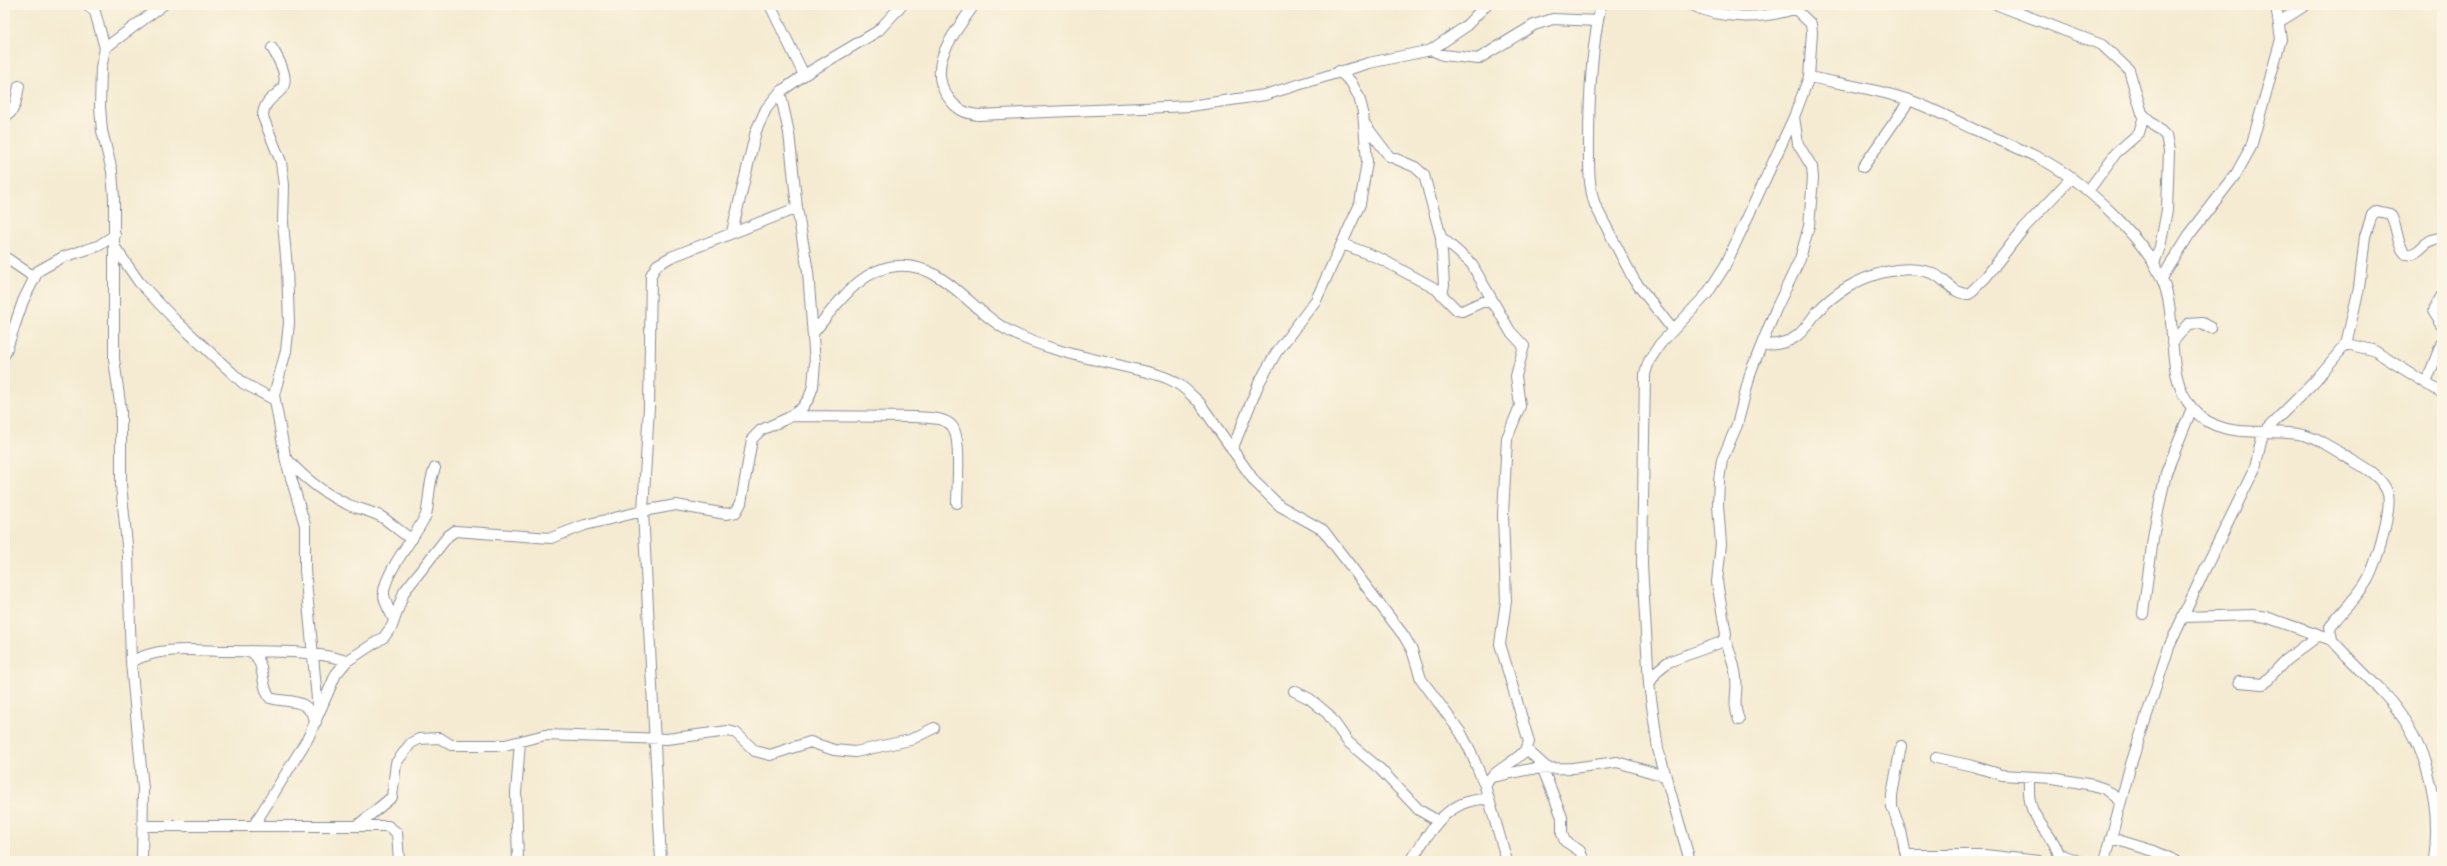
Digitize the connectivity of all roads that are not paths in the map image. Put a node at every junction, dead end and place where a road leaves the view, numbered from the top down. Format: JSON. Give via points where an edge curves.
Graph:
{"nodes":[{"id":1,"x":88,"y":5,"type":"edge"},
{"id":2,"x":163,"y":5,"type":"edge"},
{"id":3,"x":770,"y":5,"type":"edge"},
{"id":4,"x":902,"y":5,"type":"edge"},
{"id":5,"x":974,"y":5,"type":"edge"},
{"id":6,"x":1486,"y":5,"type":"edge"},
{"id":7,"x":1601,"y":5,"type":"edge"},
{"id":8,"x":1692,"y":5,"type":"edge"},
{"id":9,"x":1998,"y":5,"type":"edge"},
{"id":10,"x":2276,"y":5,"type":"edge"},
{"id":11,"x":2306,"y":5,"type":"edge"},
{"id":12,"x":1792,"y":7,"type":"edge"},
{"id":13,"x":1598,"y":21,"type":"junction"},
{"id":14,"x":2279,"y":22,"type":"junction"},
{"id":15,"x":105,"y":48,"type":"junction"},
{"id":16,"x":272,"y":48,"type":"dead end"},
{"id":17,"x":1431,"y":50,"type":"junction"},
{"id":18,"x":1339,"y":71,"type":"junction"},
{"id":19,"x":804,"y":75,"type":"junction"},
{"id":20,"x":1809,"y":78,"type":"junction"},
{"id":21,"x":19,"y":86,"type":"dead end"},
{"id":22,"x":780,"y":92,"type":"junction"},
{"id":23,"x":1909,"y":100,"type":"junction"},
{"id":24,"x":5,"y":116,"type":"edge"},
{"id":25,"x":2144,"y":116,"type":"junction"},
{"id":26,"x":1794,"y":117,"type":"junction"},
{"id":27,"x":1364,"y":123,"type":"junction"},
{"id":28,"x":1863,"y":168,"type":"dead end"},
{"id":29,"x":2071,"y":178,"type":"junction"},
{"id":30,"x":2088,"y":191,"type":"junction"},
{"id":31,"x":797,"y":208,"type":"junction"},
{"id":32,"x":732,"y":232,"type":"junction"},
{"id":33,"x":115,"y":235,"type":"junction"},
{"id":34,"x":1441,"y":237,"type":"junction"},
{"id":35,"x":2442,"y":238,"type":"edge"},
{"id":36,"x":1343,"y":244,"type":"junction"},
{"id":37,"x":114,"y":246,"type":"junction"},
{"id":38,"x":5,"y":257,"type":"edge"},
{"id":39,"x":2154,"y":263,"type":"junction"},
{"id":40,"x":34,"y":277,"type":"junction"},
{"id":41,"x":2162,"y":278,"type":"junction"},
{"id":42,"x":1442,"y":294,"type":"junction"},
{"id":43,"x":2442,"y":295,"type":"edge"},
{"id":44,"x":1497,"y":308,"type":"junction"},
{"id":45,"x":2442,"y":325,"type":"edge"},
{"id":46,"x":2211,"y":328,"type":"dead end"},
{"id":47,"x":1673,"y":330,"type":"junction"},
{"id":48,"x":814,"y":332,"type":"junction"},
{"id":49,"x":2442,"y":342,"type":"edge"},
{"id":50,"x":2172,"y":343,"type":"junction"},
{"id":51,"x":2346,"y":344,"type":"junction"},
{"id":52,"x":1762,"y":345,"type":"junction"},
{"id":53,"x":5,"y":354,"type":"edge"},
{"id":54,"x":2426,"y":383,"type":"junction"},
{"id":55,"x":2442,"y":393,"type":"edge"},
{"id":56,"x":275,"y":400,"type":"junction"},
{"id":57,"x":2192,"y":408,"type":"junction"},
{"id":58,"x":791,"y":416,"type":"junction"},
{"id":59,"x":2263,"y":433,"type":"junction"},
{"id":60,"x":1232,"y":450,"type":"junction"},
{"id":61,"x":286,"y":458,"type":"junction"},
{"id":62,"x":435,"y":468,"type":"dead end"},
{"id":63,"x":957,"y":503,"type":"dead end"},
{"id":64,"x":643,"y":511,"type":"junction"},
{"id":65,"x":412,"y":539,"type":"junction"},
{"id":66,"x":2143,"y":614,"type":"dead end"},
{"id":67,"x":2183,"y":617,"type":"junction"},
{"id":68,"x":394,"y":620,"type":"junction"},
{"id":69,"x":2318,"y":636,"type":"junction"},
{"id":70,"x":1725,"y":639,"type":"junction"},
{"id":71,"x":2332,"y":640,"type":"junction"},
{"id":72,"x":252,"y":651,"type":"junction"},
{"id":73,"x":313,"y":653,"type":"junction"},
{"id":74,"x":347,"y":661,"type":"junction"},
{"id":75,"x":131,"y":662,"type":"junction"},
{"id":76,"x":2239,"y":682,"type":"dead end"},
{"id":77,"x":1648,"y":684,"type":"junction"},
{"id":78,"x":1294,"y":691,"type":"dead end"},
{"id":79,"x":317,"y":718,"type":"junction"},
{"id":80,"x":1739,"y":720,"type":"dead end"},
{"id":81,"x":934,"y":728,"type":"dead end"},
{"id":82,"x":655,"y":738,"type":"junction"},
{"id":83,"x":520,"y":742,"type":"junction"},
{"id":84,"x":1901,"y":746,"type":"dead end"},
{"id":85,"x":1526,"y":750,"type":"junction"},
{"id":86,"x":1936,"y":758,"type":"dead end"},
{"id":87,"x":1544,"y":767,"type":"junction"},
{"id":88,"x":1664,"y":776,"type":"junction"},
{"id":89,"x":2029,"y":777,"type":"junction"},
{"id":90,"x":1488,"y":782,"type":"junction"},
{"id":91,"x":2437,"y":783,"type":"edge"},
{"id":92,"x":1488,"y":798,"type":"junction"},
{"id":93,"x":2120,"y":802,"type":"junction"},
{"id":94,"x":1438,"y":821,"type":"junction"},
{"id":95,"x":254,"y":825,"type":"junction"},
{"id":96,"x":358,"y":825,"type":"junction"},
{"id":97,"x":144,"y":826,"type":"junction"},
{"id":98,"x":2111,"y":838,"type":"junction"},
{"id":99,"x":1906,"y":858,"type":"edge"},
{"id":100,"x":2060,"y":858,"type":"edge"},
{"id":101,"x":2013,"y":860,"type":"edge"},
{"id":102,"x":142,"y":861,"type":"edge"},
{"id":103,"x":399,"y":861,"type":"edge"},
{"id":104,"x":518,"y":861,"type":"edge"},
{"id":105,"x":660,"y":861,"type":"edge"},
{"id":106,"x":1410,"y":861,"type":"edge"},
{"id":107,"x":1507,"y":861,"type":"edge"},
{"id":108,"x":1584,"y":861,"type":"edge"},
{"id":109,"x":1690,"y":861,"type":"edge"},
{"id":110,"x":2039,"y":861,"type":"edge"},
{"id":111,"x":2078,"y":861,"type":"edge"},
{"id":112,"x":2105,"y":861,"type":"edge"},
{"id":113,"x":2176,"y":861,"type":"edge"},
{"id":114,"x":2434,"y":861,"type":"edge"}],
"edges":[{"from":1,"to":15,"type":"street","via":[[95,12]]},
{"from":2,"to":15,"type":"street"},
{"from":3,"to":19,"type":"street"},
{"from":4,"to":19,"type":"street","via":[[878,31]]},
{"from":5,"to":18,"type":"street","via":[[948,43],[938,69],[941,88],[959,110],[978,116],[1190,106],[1265,95]]},
{"from":6,"to":17,"type":"street","via":[[1465,27]]},
{"from":7,"to":13,"type":"street"},
{"from":8,"to":12,"type":"street","via":[[1710,13],[1727,15],[1778,14]]},
{"from":9,"to":25,"type":"street","via":[[2102,45],[2128,70],[2139,108]]},
{"from":10,"to":14,"type":"street"},
{"from":11,"to":14,"type":"street"},
{"from":12,"to":20,"type":"street","via":[[1811,24]]},
{"from":13,"to":17,"type":"street","via":[[1553,19],[1534,25],[1478,59],[1443,55]]},
{"from":13,"to":47,"type":"street","via":[[1591,69],[1591,193],[1634,280]]},
{"from":14,"to":41,"type":"street","via":[[2281,39],[2278,56],[2269,79],[2258,129],[2251,147],[2236,174],[2189,235]]},
{"from":15,"to":33,"type":"street","via":[[101,68],[100,107],[102,131],[113,178]]},
{"from":16,"to":56,"type":"street","via":[[286,75],[286,82],[282,90],[267,105],[263,117],[280,159],[283,176],[283,223],[289,305],[286,351],[274,391]]},
{"from":17,"to":18,"type":"street"},
{"from":18,"to":27,"type":"street","via":[[1351,82],[1359,97]]},
{"from":19,"to":22,"type":"street"},
{"from":20,"to":23,"type":"street"},
{"from":20,"to":26,"type":"street"},
{"from":21,"to":24,"type":"street","via":[[13,108]]},
{"from":22,"to":31,"type":"street","via":[[789,133]]},
{"from":22,"to":32,"type":"street","via":[[760,117]]},
{"from":23,"to":28,"type":"street"},
{"from":23,"to":29,"type":"street","via":[[2046,162]]},
{"from":25,"to":30,"type":"street","via":[[2139,133],[2116,153]]},
{"from":25,"to":39,"type":"street","via":[[2166,136],[2169,151],[2168,210]]},
{"from":26,"to":47,"type":"street","via":[[1725,266],[1707,294]]},
{"from":26,"to":52,"type":"street","via":[[1798,144],[1812,167],[1809,226],[1800,259]]},
{"from":27,"to":34,"type":"street","via":[[1390,156],[1415,167],[1424,175]]},
{"from":27,"to":36,"type":"street","via":[[1367,162],[1364,189]]},
{"from":29,"to":30,"type":"street"},
{"from":29,"to":52,"type":"street","via":[[2024,228],[1981,283],[1969,294],[1960,293],[1937,276],[1917,269],[1886,272],[1863,278],[1846,288],[1818,311],[1795,338],[1783,343]]},
{"from":30,"to":39,"type":"street","via":[[2132,235]]},
{"from":31,"to":32,"type":"street"},
{"from":31,"to":48,"type":"street","via":[[808,272]]},
{"from":32,"to":64,"type":"street","via":[[671,257],[657,265],[651,275],[649,407]]},
{"from":33,"to":37,"type":"street"},
{"from":33,"to":40,"type":"street","via":[[98,246],[50,263]]},
{"from":34,"to":42,"type":"street","via":[[1444,285]]},
{"from":34,"to":44,"type":"street","via":[[1471,263]]},
{"from":35,"to":51,"type":"street","via":[[2429,240],[2416,253],[2406,254],[2401,245],[2396,222],[2390,214],[2377,211],[2372,215],[2365,236],[2360,288]]},
{"from":36,"to":42,"type":"street","via":[[1381,259]]},
{"from":36,"to":60,"type":"street","via":[[1316,300],[1272,359]]},
{"from":37,"to":56,"type":"street","via":[[139,282],[174,319],[243,383]]},
{"from":37,"to":75,"type":"street","via":[[114,346],[121,411],[121,481],[128,555]]},
{"from":38,"to":40,"type":"street"},
{"from":39,"to":41,"type":"street"},
{"from":40,"to":53,"type":"street"},
{"from":41,"to":50,"type":"street","via":[[2171,311]]},
{"from":42,"to":44,"type":"street","via":[[1460,311],[1482,302],[1490,302]]},
{"from":43,"to":45,"type":"street","via":[[2433,311]]},
{"from":44,"to":85,"type":"street","via":[[1510,331],[1524,346],[1516,376],[1520,406],[1510,428],[1507,445],[1503,515],[1506,602],[1500,644],[1529,735],[1530,742]]},
{"from":46,"to":50,"type":"street","via":[[2202,323],[2188,324]]},
{"from":47,"to":77,"type":"street","via":[[1649,361],[1643,390],[1642,565]]},
{"from":48,"to":58,"type":"street","via":[[813,386],[802,408]]},
{"from":48,"to":60,"type":"street","via":[[851,290],[868,276],[897,266],[918,268],[944,279],[967,301],[1008,331],[1042,344],[1177,383],[1199,402]]},
{"from":49,"to":54,"type":"street"},
{"from":50,"to":57,"type":"street","via":[[2178,378]]},
{"from":51,"to":54,"type":"street","via":[[2373,350]]},
{"from":51,"to":59,"type":"street","via":[[2314,382]]},
{"from":52,"to":70,"type":"street","via":[[1751,371],[1737,425],[1726,446],[1719,480],[1721,544],[1717,593],[1726,628]]},
{"from":54,"to":55,"type":"street"},
{"from":56,"to":61,"type":"street"},
{"from":57,"to":59,"type":"street","via":[[2215,426]]},
{"from":57,"to":66,"type":"street","via":[[2166,473],[2154,531]]},
{"from":58,"to":63,"type":"street","via":[[934,419],[951,425],[955,431],[958,455]]},
{"from":58,"to":64,"type":"street","via":[[761,430],[752,439],[741,503],[736,512],[726,514],[676,505]]},
{"from":59,"to":67,"type":"street","via":[[2255,468]]},
{"from":59,"to":71,"type":"street","via":[[2288,433],[2314,439],[2369,471],[2387,490],[2390,508],[2371,575],[2330,627]]},
{"from":60,"to":90,"type":"street","via":[[1255,482],[1272,499],[1323,530],[1353,567],[1404,636],[1412,650],[1421,679],[1461,733]]},
{"from":61,"to":65,"type":"street","via":[[318,489],[341,502],[378,515]]},
{"from":61,"to":73,"type":"street","via":[[305,525],[304,570]]},
{"from":62,"to":65,"type":"street","via":[[430,482],[426,515]]},
{"from":64,"to":68,"type":"street","via":[[585,524],[551,538],[455,531],[410,582],[401,598]]},
{"from":64,"to":82,"type":"street"},
{"from":65,"to":68,"type":"street","via":[[392,571],[384,590],[386,603]]},
{"from":67,"to":69,"type":"street","via":[[2253,615],[2266,617]]},
{"from":67,"to":93,"type":"street","via":[[2169,647]]},
{"from":68,"to":74,"type":"street","via":[[384,636]]},
{"from":69,"to":71,"type":"street"},
{"from":69,"to":76,"type":"street","via":[[2286,660],[2263,684]]},
{"from":70,"to":77,"type":"street","via":[[1707,649],[1668,662],[1657,671]]},
{"from":70,"to":80,"type":"street","via":[[1735,670],[1734,705]]},
{"from":71,"to":91,"type":"street","via":[[2383,693],[2402,718]]},
{"from":72,"to":73,"type":"street"},
{"from":72,"to":75,"type":"street","via":[[176,650],[149,654]]},
{"from":72,"to":79,"type":"street","via":[[260,661],[264,686],[270,698],[302,704]]},
{"from":73,"to":74,"type":"street"},
{"from":73,"to":79,"type":"street"},
{"from":74,"to":79,"type":"street","via":[[333,680]]},
{"from":75,"to":97,"type":"street"},
{"from":77,"to":88,"type":"street"},
{"from":78,"to":94,"type":"street","via":[[1328,714],[1348,742],[1380,769],[1419,810]]},
{"from":79,"to":95,"type":"street","via":[[308,738]]},
{"from":81,"to":82,"type":"street","via":[[910,740],[855,752],[834,750],[810,742],[778,754],[762,754],[755,751],[736,733],[728,730],[667,739]]},
{"from":82,"to":83,"type":"street","via":[[545,735]]},
{"from":82,"to":105,"type":"street"},
{"from":83,"to":96,"type":"street","via":[[505,745],[451,746],[434,737],[411,743],[396,763],[392,797]]},
{"from":83,"to":104,"type":"street","via":[[516,793]]},
{"from":84,"to":99,"type":"street","via":[[1892,807]]},
{"from":85,"to":87,"type":"street"},
{"from":85,"to":90,"type":"street"},
{"from":86,"to":89,"type":"street","via":[[2002,775]]},
{"from":87,"to":88,"type":"street","via":[[1573,768],[1617,762]]},
{"from":87,"to":90,"type":"street"},
{"from":87,"to":108,"type":"street","via":[[1562,817],[1562,834],[1565,841],[1580,851]]},
{"from":88,"to":109,"type":"street"},
{"from":89,"to":93,"type":"street","via":[[2105,789]]},
{"from":89,"to":100,"type":"street","via":[[2033,811],[2053,840]]},
{"from":90,"to":92,"type":"street"},
{"from":91,"to":114,"type":"street"},
{"from":92,"to":94,"type":"street","via":[[1465,801]]},
{"from":92,"to":107,"type":"street"},
{"from":93,"to":98,"type":"street"},
{"from":94,"to":106,"type":"street"},
{"from":95,"to":96,"type":"street"},
{"from":95,"to":97,"type":"street"},
{"from":96,"to":103,"type":"street","via":[[388,826],[394,829],[398,838]]},
{"from":97,"to":102,"type":"street"},
{"from":98,"to":112,"type":"street"},
{"from":98,"to":113,"type":"street","via":[[2154,851]]},
{"from":99,"to":101,"type":"street","via":[[1985,855]]},
{"from":100,"to":111,"type":"street"},
{"from":101,"to":110,"type":"street"}]}
